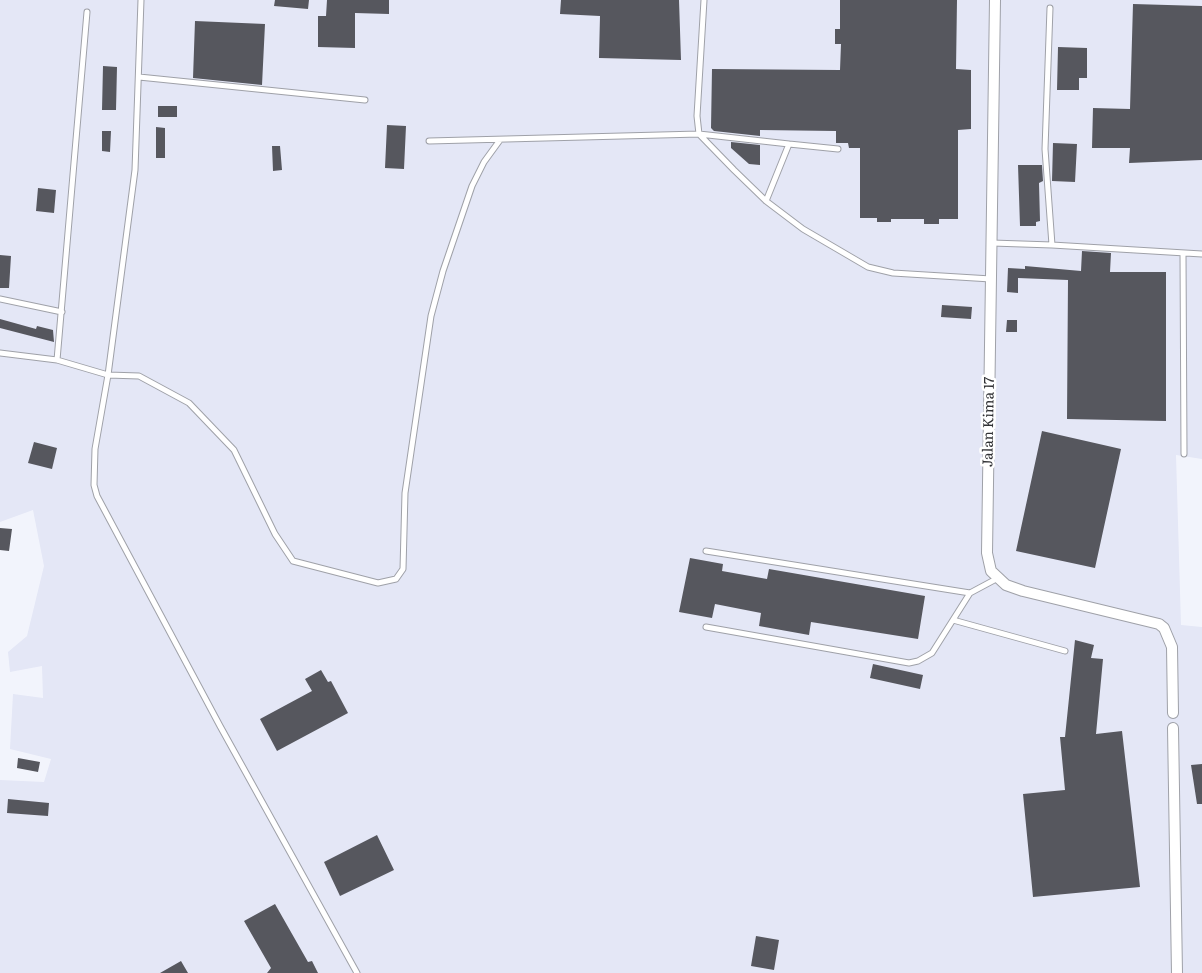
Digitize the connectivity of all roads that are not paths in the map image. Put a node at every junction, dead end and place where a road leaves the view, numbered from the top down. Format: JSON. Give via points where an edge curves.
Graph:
{"nodes":[{"id":1,"x":141,"y":0,"type":"edge"},
{"id":2,"x":704,"y":0,"type":"edge"},
{"id":3,"x":995,"y":0,"type":"edge"},
{"id":4,"x":1050,"y":8,"type":"dead end"},
{"id":5,"x":88,"y":12,"type":"dead end"},
{"id":6,"x":139,"y":77,"type":"junction"},
{"id":7,"x":365,"y":100,"type":"dead end"},
{"id":8,"x":699,"y":134,"type":"junction"},
{"id":9,"x":429,"y":140,"type":"dead end"},
{"id":10,"x":500,"y":140,"type":"junction"},
{"id":11,"x":789,"y":144,"type":"junction"},
{"id":12,"x":838,"y":148,"type":"dead end"},
{"id":13,"x":766,"y":201,"type":"junction"},
{"id":14,"x":992,"y":244,"type":"junction"},
{"id":15,"x":1052,"y":245,"type":"junction"},
{"id":16,"x":1183,"y":254,"type":"junction"},
{"id":17,"x":1202,"y":254,"type":"edge"},
{"id":18,"x":991,"y":279,"type":"junction"},
{"id":19,"x":0,"y":299,"type":"edge"},
{"id":20,"x":62,"y":312,"type":"junction"},
{"id":21,"x":0,"y":353,"type":"edge"},
{"id":22,"x":57,"y":360,"type":"junction"},
{"id":23,"x":108,"y":375,"type":"junction"},
{"id":24,"x":1184,"y":454,"type":"dead end"},
{"id":25,"x":706,"y":551,"type":"dead end"},
{"id":26,"x":998,"y":578,"type":"junction"},
{"id":27,"x":970,"y":593,"type":"junction"},
{"id":28,"x":953,"y":620,"type":"junction"},
{"id":29,"x":706,"y":627,"type":"dead end"},
{"id":30,"x":1065,"y":651,"type":"dead end"},
{"id":31,"x":1173,"y":713,"type":"dead end"},
{"id":32,"x":1172,"y":728,"type":"dead end"},
{"id":33,"x":356,"y":973,"type":"edge"},
{"id":34,"x":1177,"y":973,"type":"edge"}],
"edges":[{"from":1,"to":6,"type":"lane"},
{"from":2,"to":8,"type":"lane","via":[[697,116]]},
{"from":3,"to":14,"type":"street","name":"Jalan Kima 17"},
{"from":4,"to":15,"type":"lane","via":[[1045,150]]},
{"from":5,"to":20,"type":"lane"},
{"from":6,"to":7,"type":"lane"},
{"from":6,"to":23,"type":"lane","via":[[135,170]]},
{"from":8,"to":10,"type":"lane"},
{"from":8,"to":11,"type":"lane"},
{"from":8,"to":13,"type":"lane"},
{"from":9,"to":10,"type":"lane"},
{"from":10,"to":23,"type":"lane","via":[[472,186],[431,316],[405,493],[403,568],[396,580],[378,583],[293,561],[275,534],[234,450],[190,403],[139,376]]},
{"from":11,"to":12,"type":"lane"},
{"from":11,"to":13,"type":"lane"},
{"from":13,"to":18,"type":"lane","via":[[802,229],[868,267],[893,273]]},
{"from":14,"to":15,"type":"lane"},
{"from":14,"to":18,"type":"street","name":"Jalan Kima 17"},
{"from":15,"to":16,"type":"lane"},
{"from":16,"to":17,"type":"lane"},
{"from":16,"to":24,"type":"lane"},
{"from":18,"to":26,"type":"street","name":"Jalan Kima 17","via":[[987,553],[991,571]]},
{"from":19,"to":20,"type":"lane"},
{"from":20,"to":22,"type":"lane"},
{"from":21,"to":22,"type":"lane"},
{"from":22,"to":23,"type":"lane"},
{"from":23,"to":33,"type":"lane","via":[[95,449],[94,485],[100,506]]},
{"from":25,"to":27,"type":"lane"},
{"from":26,"to":27,"type":"lane"},
{"from":26,"to":31,"type":"street","via":[[1006,585],[1023,591],[1159,624],[1172,647]]},
{"from":27,"to":28,"type":"lane"},
{"from":28,"to":29,"type":"lane","via":[[932,653],[925,659],[909,662]]},
{"from":28,"to":30,"type":"lane"},
{"from":32,"to":34,"type":"street"}]}
